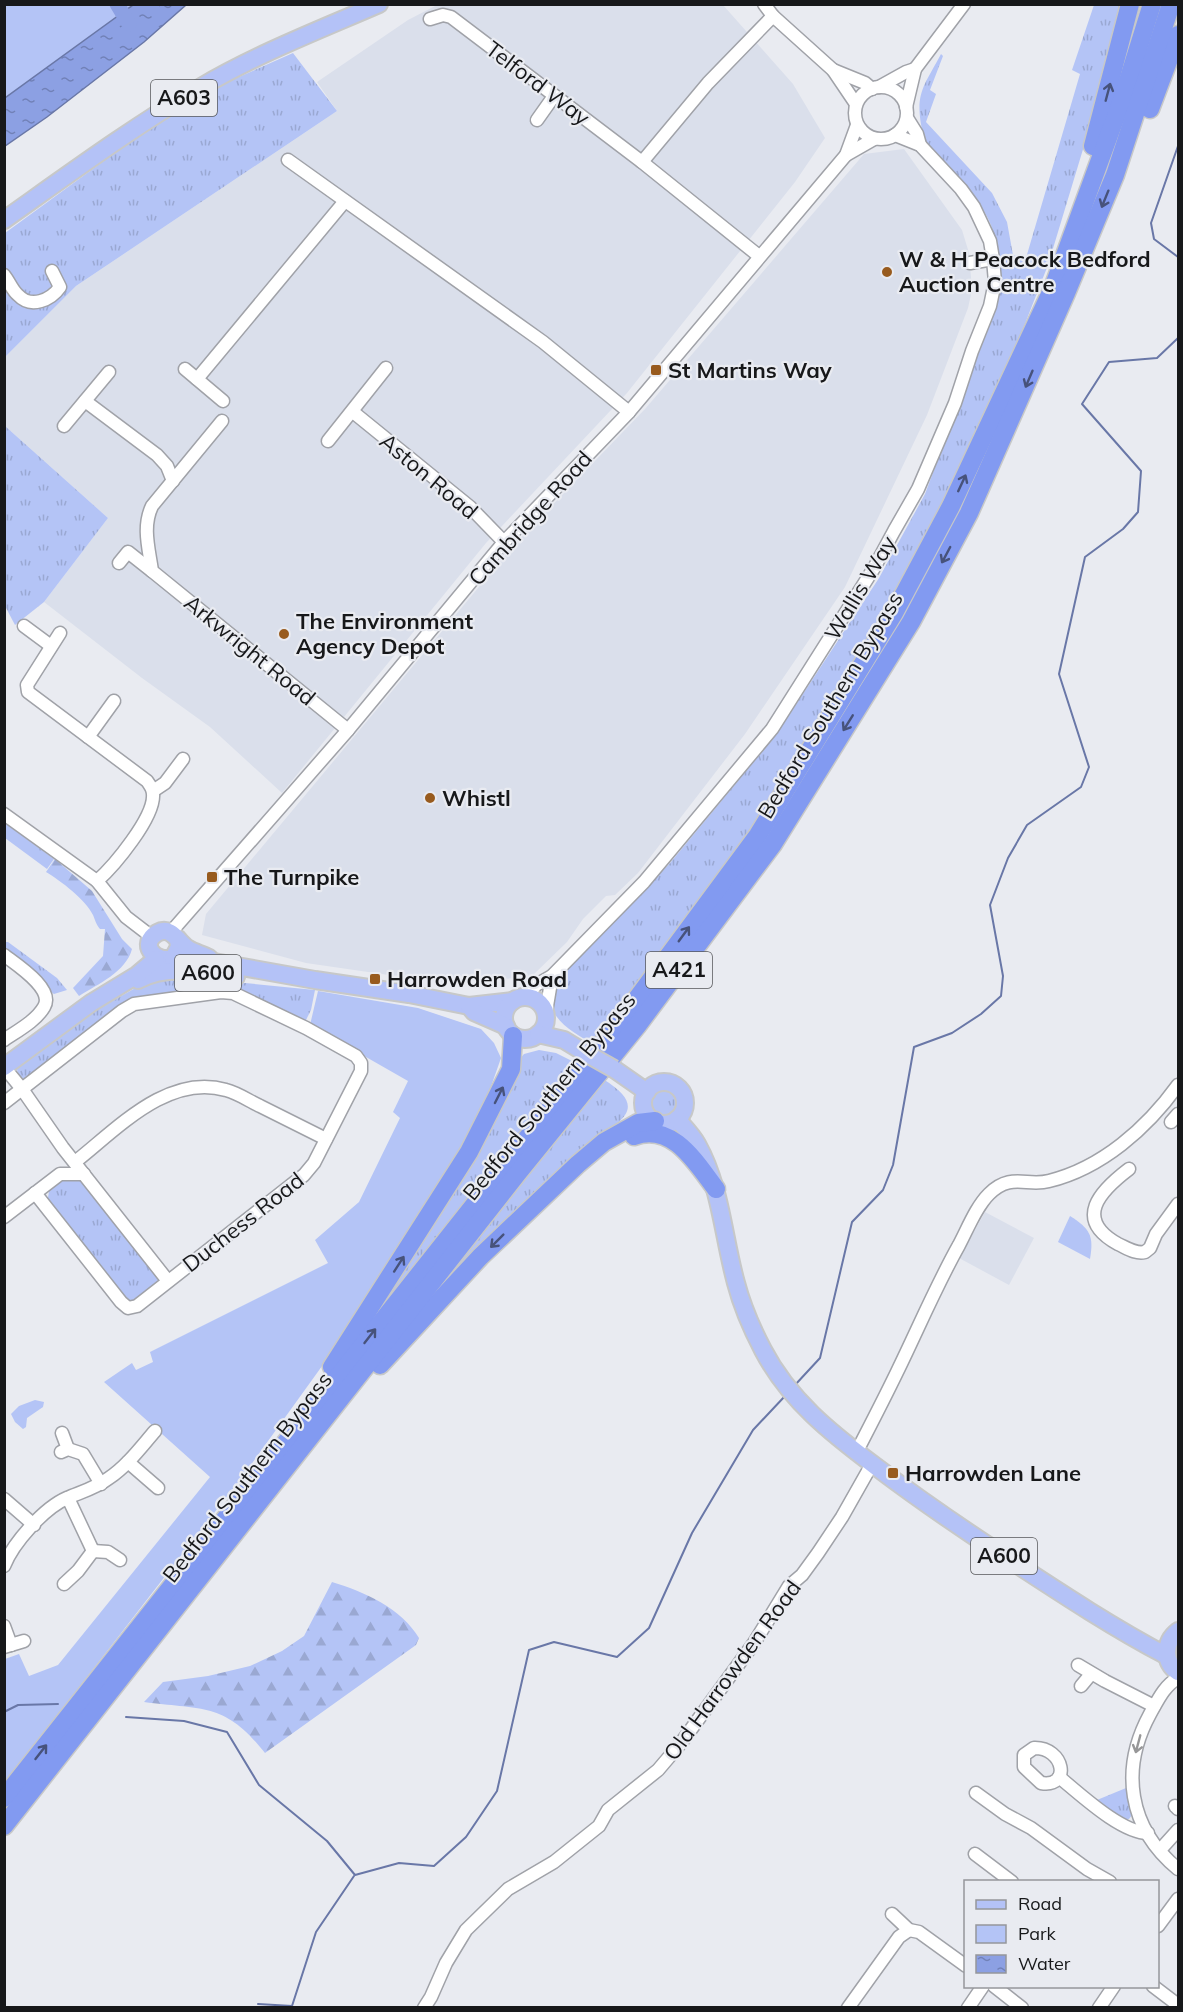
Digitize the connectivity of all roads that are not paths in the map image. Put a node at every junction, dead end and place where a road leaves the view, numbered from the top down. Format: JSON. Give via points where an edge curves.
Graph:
{"nodes":[{"id":1,"x":379,"y":4,"type":"edge"},
{"id":2,"x":764,"y":4,"type":"edge"},
{"id":3,"x":964,"y":4,"type":"edge"},
{"id":4,"x":1130,"y":4,"type":"edge"},
{"id":5,"x":1152,"y":4,"type":"edge"},
{"id":6,"x":1172,"y":4,"type":"edge"},
{"id":7,"x":773,"y":16,"type":"junction"},
{"id":8,"x":430,"y":19,"type":"dead end"},
{"id":9,"x":1179,"y":35,"type":"edge"},
{"id":10,"x":915,"y":69,"type":"junction"},
{"id":11,"x":833,"y":70,"type":"junction"},
{"id":12,"x":876,"y":88,"type":"junction"},
{"id":13,"x":554,"y":96,"type":"junction"},
{"id":14,"x":856,"y":104,"type":"junction"},
{"id":15,"x":907,"y":112,"type":"junction"},
{"id":16,"x":537,"y":120,"type":"dead end"},
{"id":17,"x":857,"y":125,"type":"junction"},
{"id":18,"x":896,"y":135,"type":"junction"},
{"id":19,"x":874,"y":139,"type":"junction"},
{"id":20,"x":920,"y":145,"type":"junction"},
{"id":21,"x":846,"y":155,"type":"junction"},
{"id":22,"x":288,"y":160,"type":"dead end"},
{"id":23,"x":642,"y":162,"type":"junction"},
{"id":24,"x":1114,"y":175,"type":"junction"},
{"id":25,"x":345,"y":201,"type":"junction"},
{"id":26,"x":1083,"y":210,"type":"junction"},
{"id":27,"x":4,"y":220,"type":"edge"},
{"id":28,"x":759,"y":256,"type":"junction"},
{"id":29,"x":993,"y":259,"type":"junction"},
{"id":30,"x":970,"y":263,"type":"dead end"},
{"id":31,"x":52,"y":271,"type":"dead end"},
{"id":32,"x":4,"y":275,"type":"edge"},
{"id":33,"x":386,"y":368,"type":"dead end"},
{"id":34,"x":185,"y":369,"type":"dead end"},
{"id":35,"x":108,"y":372,"type":"dead end"},
{"id":36,"x":197,"y":379,"type":"junction"},
{"id":37,"x":86,"y":401,"type":"junction"},
{"id":38,"x":223,"y":401,"type":"dead end"},
{"id":39,"x":353,"y":412,"type":"junction"},
{"id":40,"x":629,"y":412,"type":"junction"},
{"id":41,"x":222,"y":421,"type":"dead end"},
{"id":42,"x":64,"y":426,"type":"dead end"},
{"id":43,"x":328,"y":441,"type":"dead end"},
{"id":44,"x":173,"y":481,"type":"junction"},
{"id":45,"x":504,"y":543,"type":"junction"},
{"id":46,"x":119,"y":563,"type":"dead end"},
{"id":47,"x":152,"y":571,"type":"junction"},
{"id":48,"x":24,"y":626,"type":"dead end"},
{"id":49,"x":60,"y":633,"type":"dead end"},
{"id":50,"x":51,"y":646,"type":"junction"},
{"id":51,"x":114,"y":701,"type":"dead end"},
{"id":52,"x":348,"y":730,"type":"junction"},
{"id":53,"x":88,"y":736,"type":"junction"},
{"id":54,"x":183,"y":759,"type":"dead end"},
{"id":55,"x":153,"y":791,"type":"junction"},
{"id":56,"x":4,"y":814,"type":"edge"},
{"id":57,"x":97,"y":881,"type":"junction"},
{"id":58,"x":174,"y":936,"type":"junction"},
{"id":59,"x":152,"y":937,"type":"junction"},
{"id":60,"x":4,"y":955,"type":"edge"},
{"id":61,"x":165,"y":958,"type":"junction"},
{"id":62,"x":214,"y":962,"type":"junction"},
{"id":63,"x":552,"y":976,"type":"junction"},
{"id":64,"x":296,"y":977,"type":"junction"},
{"id":65,"x":121,"y":986,"type":"junction"},
{"id":66,"x":520,"y":999,"type":"junction"},
{"id":67,"x":469,"y":1006,"type":"junction"},
{"id":68,"x":546,"y":1012,"type":"junction"},
{"id":69,"x":509,"y":1031,"type":"junction"},
{"id":70,"x":538,"y":1034,"type":"junction"},
{"id":71,"x":564,"y":1040,"type":"junction"},
{"id":72,"x":4,"y":1041,"type":"edge"},
{"id":73,"x":4,"y":1067,"type":"edge"},
{"id":74,"x":1179,"y":1085,"type":"edge"},
{"id":75,"x":22,"y":1089,"type":"junction"},
{"id":76,"x":647,"y":1092,"type":"junction"},
{"id":77,"x":4,"y":1103,"type":"edge"},
{"id":78,"x":677,"y":1119,"type":"junction"},
{"id":79,"x":655,"y":1121,"type":"junction"},
{"id":80,"x":326,"y":1139,"type":"junction"},
{"id":81,"x":63,"y":1148,"type":"junction"},
{"id":82,"x":75,"y":1162,"type":"junction"},
{"id":83,"x":578,"y":1164,"type":"junction"},
{"id":84,"x":1129,"y":1168,"type":"dead end"},
{"id":85,"x":60,"y":1174,"type":"junction"},
{"id":86,"x":84,"y":1174,"type":"junction"},
{"id":87,"x":716,"y":1189,"type":"junction"},
{"id":88,"x":35,"y":1193,"type":"junction"},
{"id":89,"x":1179,"y":1204,"type":"edge"},
{"id":90,"x":4,"y":1217,"type":"edge"},
{"id":91,"x":168,"y":1281,"type":"junction"},
{"id":92,"x":155,"y":1431,"type":"dead end"},
{"id":93,"x":62,"y":1433,"type":"dead end"},
{"id":94,"x":856,"y":1453,"type":"junction"},
{"id":95,"x":282,"y":1459,"type":"junction"},
{"id":96,"x":128,"y":1462,"type":"junction"},
{"id":97,"x":872,"y":1464,"type":"junction"},
{"id":98,"x":101,"y":1484,"type":"junction"},
{"id":99,"x":158,"y":1488,"type":"dead end"},
{"id":100,"x":68,"y":1498,"type":"junction"},
{"id":101,"x":4,"y":1499,"type":"edge"},
{"id":102,"x":34,"y":1525,"type":"junction"},
{"id":103,"x":93,"y":1551,"type":"junction"},
{"id":104,"x":120,"y":1560,"type":"dead end"},
{"id":105,"x":4,"y":1566,"type":"edge"},
{"id":106,"x":64,"y":1584,"type":"dead end"},
{"id":107,"x":4,"y":1626,"type":"edge"},
{"id":108,"x":1175,"y":1635,"type":"edge"},
{"id":109,"x":24,"y":1641,"type":"dead end"},
{"id":110,"x":1140,"y":1642,"type":"junction"},
{"id":111,"x":8,"y":1646,"type":"edge"},
{"id":112,"x":1167,"y":1656,"type":"junction"},
{"id":113,"x":1078,"y":1665,"type":"dead end"},
{"id":114,"x":1179,"y":1672,"type":"edge"},
{"id":115,"x":1091,"y":1674,"type":"junction"},
{"id":116,"x":1179,"y":1678,"type":"edge"},
{"id":117,"x":1081,"y":1686,"type":"dead end"},
{"id":118,"x":1154,"y":1706,"type":"junction"},
{"id":119,"x":1059,"y":1777,"type":"dead end"},
{"id":120,"x":976,"y":1793,"type":"dead end"},
{"id":121,"x":4,"y":1798,"type":"edge"},
{"id":122,"x":1017,"y":1820,"type":"junction"},
{"id":123,"x":4,"y":1826,"type":"edge"},
{"id":124,"x":1179,"y":1830,"type":"edge"},
{"id":125,"x":1008,"y":1831,"type":"dead end"},
{"id":126,"x":1148,"y":1833,"type":"junction"},
{"id":127,"x":1160,"y":1850,"type":"junction"},
{"id":128,"x":975,"y":1854,"type":"dead end"},
{"id":129,"x":1179,"y":1869,"type":"edge"},
{"id":130,"x":1011,"y":1880,"type":"edge"},
{"id":131,"x":1108,"y":1880,"type":"edge"},
{"id":132,"x":1179,"y":1899,"type":"edge"},
{"id":133,"x":892,"y":1914,"type":"dead end"},
{"id":134,"x":1160,"y":1919,"type":"edge"},
{"id":135,"x":909,"y":1930,"type":"junction"},
{"id":136,"x":964,"y":1965,"type":"edge"},
{"id":137,"x":982,"y":1988,"type":"edge"},
{"id":138,"x":997,"y":1988,"type":"edge"},
{"id":139,"x":1113,"y":1988,"type":"edge"},
{"id":140,"x":1156,"y":1988,"type":"edge"},
{"id":141,"x":1179,"y":2005,"type":"edge"},
{"id":142,"x":424,"y":2007,"type":"edge"},
{"id":143,"x":848,"y":2007,"type":"edge"},
{"id":144,"x":968,"y":2007,"type":"edge"},
{"id":145,"x":1022,"y":2007,"type":"edge"},
{"id":146,"x":1099,"y":2007,"type":"edge"}],
"edges":[{"from":1,"to":27,"type":"main road","number":"A603","via":[[202,86]]},
{"from":2,"to":7,"type":"street"},
{"from":3,"to":10,"type":"street"},
{"from":26,"to":4,"type":"highway","one_way":true,"via":[[1086,172]]},
{"from":5,"to":26,"type":"highway","name":"Bedford Southern Bypass","number":"A421"},
{"from":6,"to":24,"type":"highway","name":"Bedford Southern Bypass","number":"A421"},
{"from":7,"to":11,"type":"street"},
{"from":7,"to":23,"type":"street"},
{"from":8,"to":13,"type":"street","name":"Telford Way","via":[[451,17]]},
{"from":9,"to":24,"type":"highway","via":[[1145,120]]},
{"from":10,"to":12,"type":"street"},
{"from":10,"to":15,"type":"street"},
{"from":11,"to":12,"type":"street"},
{"from":11,"to":14,"type":"street"},
{"from":12,"to":14,"type":"street"},
{"from":12,"to":15,"type":"street","via":[[896,92]]},
{"from":13,"to":16,"type":"street"},
{"from":13,"to":23,"type":"street","name":"Telford Way"},
{"from":14,"to":17,"type":"street"},
{"from":15,"to":18,"type":"street","via":[[904,128]]},
{"from":15,"to":20,"type":"street","name":"Wallis Way"},
{"from":17,"to":19,"type":"street"},
{"from":17,"to":21,"type":"street","name":"Cambridge Road"},
{"from":18,"to":19,"type":"street"},
{"from":18,"to":20,"type":"street","name":"Wallis Way"},
{"from":19,"to":21,"type":"street"},
{"from":20,"to":29,"type":"street","name":"Wallis Way","via":[[974,207]]},
{"from":21,"to":28,"type":"street","name":"Cambridge Road"},
{"from":22,"to":25,"type":"street"},
{"from":23,"to":28,"type":"street","name":"Telford Way"},
{"from":24,"to":95,"type":"highway","name":"Bedford Southern Bypass","number":"A421","one_way":true,"via":[[969,513],[911,622],[773,844],[637,1026]]},
{"from":25,"to":36,"type":"street"},
{"from":25,"to":40,"type":"street","via":[[543,342]]},
{"from":95,"to":26,"type":"highway","name":"Bedford Southern Bypass","number":"A421","one_way":true,"via":[[624,1016],[758,835],[894,613],[951,506],[1053,288]]},
{"from":28,"to":40,"type":"street","name":"Cambridge Road"},
{"from":29,"to":30,"type":"street"},
{"from":29,"to":63,"type":"street","name":"Wallis Way","via":[[995,282],[990,306],[955,403],[918,489],[874,568],[772,729],[665,858]]},
{"from":31,"to":32,"type":"street","via":[[60,287],[36,302],[18,295]]},
{"from":33,"to":39,"type":"street"},
{"from":34,"to":36,"type":"street"},
{"from":35,"to":37,"type":"street"},
{"from":36,"to":38,"type":"street"},
{"from":37,"to":42,"type":"street"},
{"from":37,"to":44,"type":"street","via":[[157,455]]},
{"from":39,"to":43,"type":"street"},
{"from":39,"to":45,"type":"street","name":"Aston Road","via":[[470,507]]},
{"from":40,"to":45,"type":"street","name":"Cambridge Road"},
{"from":41,"to":44,"type":"street"},
{"from":44,"to":47,"type":"street","via":[[146,518]]},
{"from":45,"to":52,"type":"street","name":"Cambridge Road"},
{"from":46,"to":47,"type":"street","name":"Arkwright Road","via":[[128,552]]},
{"from":47,"to":52,"type":"street","name":"Arkwright Road"},
{"from":48,"to":50,"type":"street"},
{"from":49,"to":50,"type":"street"},
{"from":50,"to":53,"type":"street","via":[[27,685],[28,692]]},
{"from":51,"to":53,"type":"street"},
{"from":52,"to":58,"type":"street","name":"Cambridge Road"},
{"from":53,"to":55,"type":"street","via":[[147,781]]},
{"from":54,"to":55,"type":"street","via":[[165,783]]},
{"from":55,"to":57,"type":"street","via":[[148,814]]},
{"from":56,"to":57,"type":"street"},
{"from":57,"to":59,"type":"street","via":[[126,917]]},
{"from":58,"to":59,"type":"main road","number":"A600","via":[[165,931]]},
{"from":58,"to":61,"type":"main road","number":"A600","via":[[178,952]]},
{"from":58,"to":62,"type":"main road","via":[[188,949]]},
{"from":59,"to":61,"type":"main road","number":"A600","via":[[151,953]]},
{"from":60,"to":72,"type":"street","via":[[34,978],[47,1000],[38,1014]]},
{"from":61,"to":62,"type":"main road","number":"A600"},
{"from":61,"to":65,"type":"main road","number":"A600"},
{"from":62,"to":64,"type":"main road","number":"A600"},
{"from":63,"to":66,"type":"street","name":"Wallis Way"},
{"from":63,"to":68,"type":"street"},
{"from":64,"to":65,"type":"main road","number":"A600","via":[[282,983],[169,971]]},
{"from":64,"to":67,"type":"main road","number":"A600"},
{"from":65,"to":73,"type":"main road","number":"A600","via":[[91,1003]]},
{"from":66,"to":67,"type":"main road","number":"A600"},
{"from":66,"to":68,"type":"main road","via":[[538,1002]]},
{"from":66,"to":69,"type":"main road","via":[[505,1013]]},
{"from":67,"to":69,"type":"main road"},
{"from":68,"to":70,"type":"main road"},
{"from":68,"to":71,"type":"main road"},
{"from":69,"to":70,"type":"main road","via":[[526,1040]]},
{"from":95,"to":69,"type":"highway","number":"A421","one_way":true,"via":[[469,1152],[511,1069]]},
{"from":70,"to":71,"type":"main road"},
{"from":71,"to":76,"type":"main road","bridge":true},
{"from":73,"to":75,"type":"street","name":"Duchess Road"},
{"from":74,"to":94,"type":"street","via":[[1143,1126],[1103,1158],[1065,1177],[1046,1182],[1013,1181],[989,1193],[950,1261]]},
{"from":75,"to":77,"type":"street"},
{"from":75,"to":80,"type":"street","name":"Duchess Road","via":[[134,1004],[220,992],[239,995],[306,1028],[356,1056],[361,1063],[361,1071]]},
{"from":75,"to":81,"type":"street","name":"Duchess Road"},
{"from":76,"to":78,"type":"main road","via":[[665,1082],[678,1087],[685,1107]]},
{"from":76,"to":79,"type":"main road","via":[[644,1105]]},
{"from":78,"to":79,"type":"main road","via":[[667,1123]]},
{"from":78,"to":87,"type":"main road","number":"A600","via":[[696,1142]]},
{"from":79,"to":83,"type":"highway","number":"A421","via":[[643,1121],[625,1130]]},
{"from":80,"to":82,"type":"street","via":[[227,1090],[190,1087],[148,1105]]},
{"from":80,"to":91,"type":"street","name":"Duchess Road","via":[[304,1175]]},
{"from":81,"to":82,"type":"street","name":"Duchess Road"},
{"from":81,"to":85,"type":"street"},
{"from":82,"to":86,"type":"street","name":"Duchess Road"},
{"from":83,"to":87,"type":"highway","number":"A421","via":[[637,1135],[655,1133],[682,1147]]},
{"from":83,"to":95,"type":"highway","number":"A421","one_way":true,"via":[[480,1257]]},
{"from":84,"to":89,"type":"street","via":[[1112,1177],[1093,1210],[1095,1221],[1107,1238],[1140,1253],[1150,1248]]},
{"from":85,"to":86,"type":"street"},
{"from":85,"to":88,"type":"street"},
{"from":86,"to":91,"type":"street","name":"Duchess Road"},
{"from":87,"to":94,"type":"main road","number":"A600","via":[[735,1282],[759,1341],[797,1400]]},
{"from":88,"to":90,"type":"street"},
{"from":88,"to":91,"type":"street","name":"Duchess Road","via":[[128,1308],[137,1306]]},
{"from":92,"to":96,"type":"street"},
{"from":93,"to":98,"type":"street","via":[[64,1451],[83,1454]]},
{"from":94,"to":97,"type":"main road","number":"A600"},
{"from":121,"to":95,"type":"highway","name":"Bedford Southern Bypass","number":"A421","one_way":true},
{"from":95,"to":123,"type":"highway","name":"Bedford Southern Bypass","number":"A421"},
{"from":96,"to":98,"type":"street"},
{"from":96,"to":99,"type":"street"},
{"from":97,"to":110,"type":"main road","number":"A600","via":[[922,1502]]},
{"from":97,"to":142,"type":"street","name":"Old Harrowden Road","via":[[818,1553],[789,1586],[754,1643],[681,1743],[658,1770],[608,1810],[598,1826],[554,1862],[508,1889],[466,1930]]},
{"from":98,"to":100,"type":"street"},
{"from":100,"to":102,"type":"street","via":[[48,1510]]},
{"from":100,"to":103,"type":"street"},
{"from":101,"to":102,"type":"street"},
{"from":102,"to":105,"type":"street"},
{"from":103,"to":104,"type":"street","via":[[108,1552]]},
{"from":103,"to":106,"type":"street"},
{"from":107,"to":111,"type":"street"},
{"from":108,"to":110,"type":"main road"},
{"from":108,"to":112,"type":"main road","via":[[1167,1647]]},
{"from":109,"to":111,"type":"street"},
{"from":110,"to":112,"type":"main road","number":"A600"},
{"from":112,"to":114,"type":"main road"},
{"from":113,"to":115,"type":"street"},
{"from":115,"to":117,"type":"street"},
{"from":115,"to":118,"type":"street"},
{"from":116,"to":118,"type":"street","via":[[1167,1686]]},
{"from":118,"to":126,"type":"street","one_way":true,"via":[[1137,1745],[1132,1775],[1135,1808]]},
{"from":119,"to":126,"type":"street","via":[[1128,1828]]},
{"from":120,"to":122,"type":"street"},
{"from":122,"to":125,"type":"street"},
{"from":122,"to":131,"type":"street"},
{"from":124,"to":127,"type":"street"},
{"from":126,"to":127,"type":"street"},
{"from":127,"to":129,"type":"street"},
{"from":128,"to":130,"type":"street"},
{"from":132,"to":134,"type":"street"},
{"from":133,"to":135,"type":"street"},
{"from":135,"to":136,"type":"street","via":[[919,1932]]},
{"from":135,"to":143,"type":"street","via":[[899,1937]]},
{"from":137,"to":144,"type":"street"},
{"from":138,"to":145,"type":"street"},
{"from":139,"to":146,"type":"street"},
{"from":140,"to":141,"type":"street"}]}
